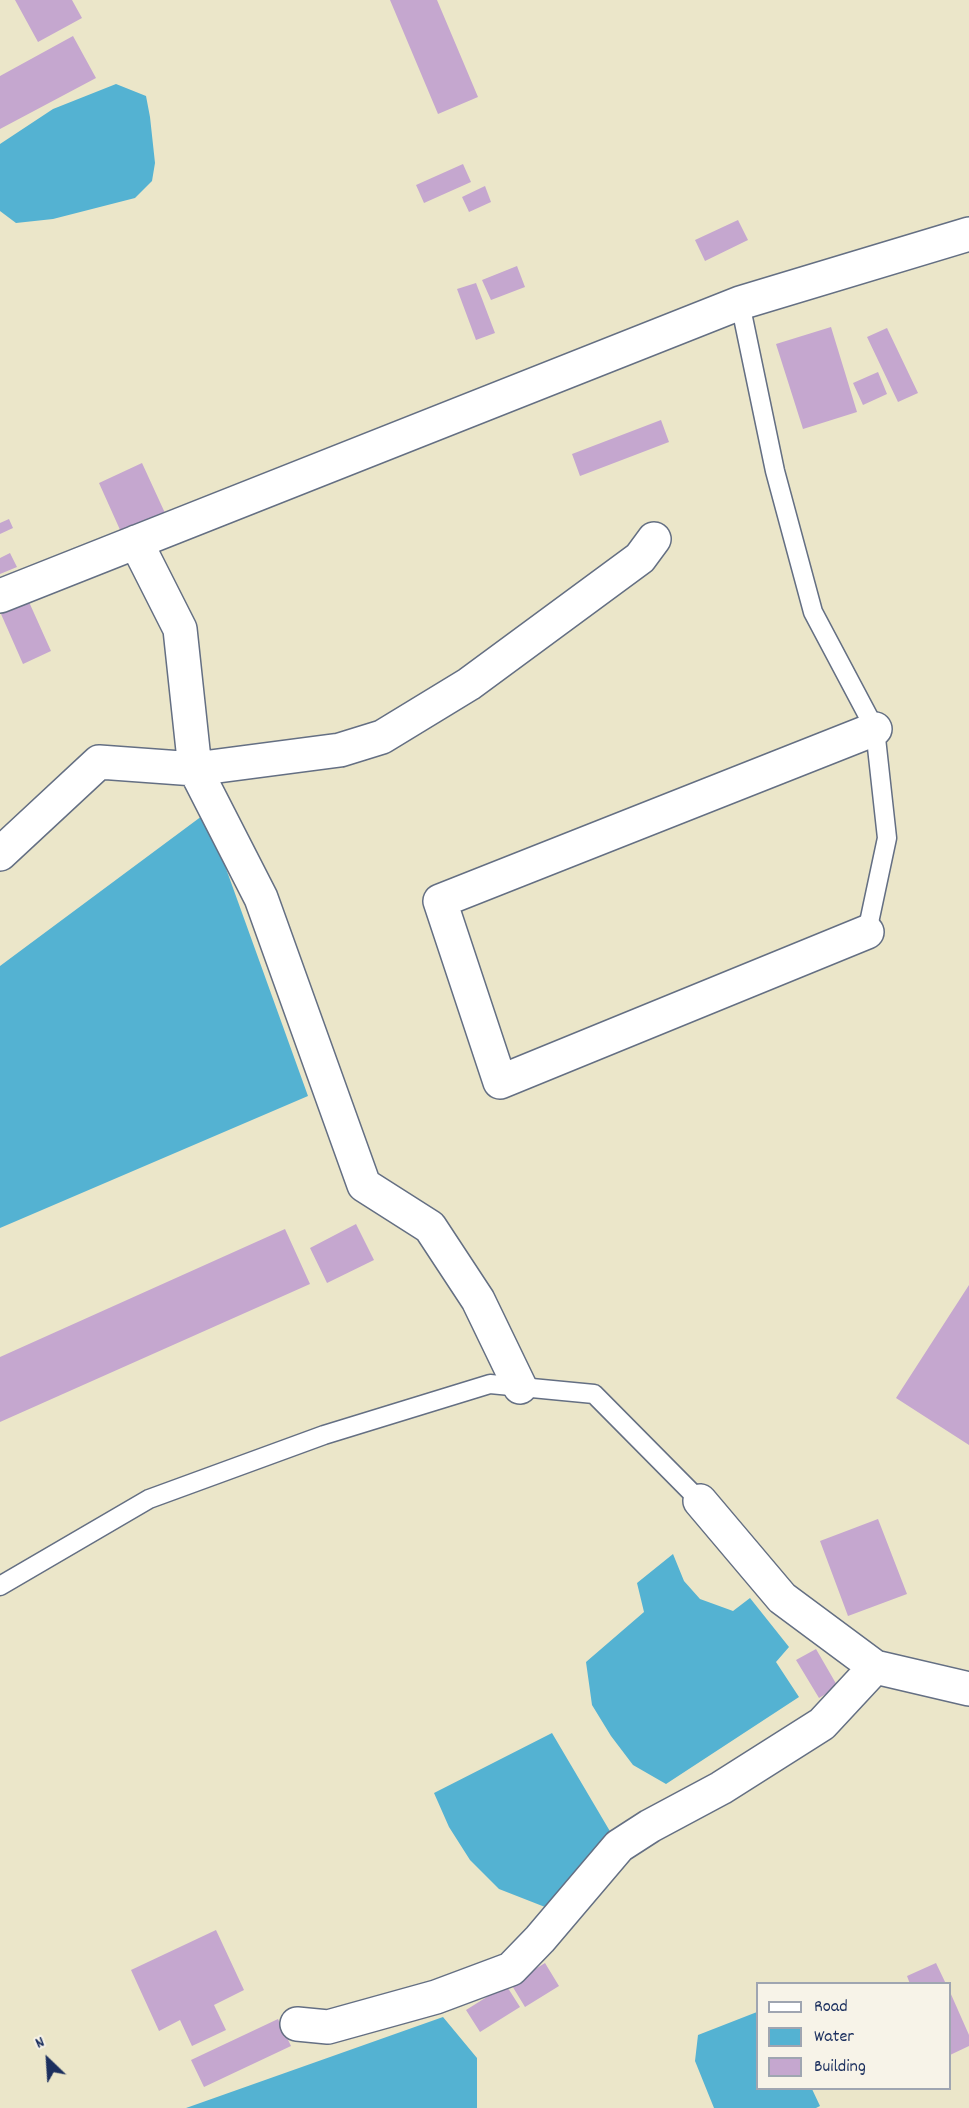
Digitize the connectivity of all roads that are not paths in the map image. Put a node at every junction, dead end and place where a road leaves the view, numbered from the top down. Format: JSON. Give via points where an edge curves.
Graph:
{"nodes":[{"id":1,"x":969,"y":234,"type":"edge"},
{"id":2,"x":740,"y":303,"type":"junction"},
{"id":3,"x":654,"y":539,"type":"dead end"},
{"id":4,"x":136,"y":542,"type":"junction"},
{"id":5,"x":0,"y":596,"type":"edge"},
{"id":6,"x":875,"y":729,"type":"junction"},
{"id":7,"x":195,"y":770,"type":"junction"},
{"id":8,"x":0,"y":854,"type":"edge"},
{"id":9,"x":867,"y":932,"type":"joint"},
{"id":10,"x":520,"y":1387,"type":"junction"},
{"id":11,"x":700,"y":1501,"type":"joint"},
{"id":12,"x":0,"y":1586,"type":"edge"},
{"id":13,"x":875,"y":1667,"type":"junction"},
{"id":14,"x":969,"y":1689,"type":"edge"},
{"id":15,"x":297,"y":2024,"type":"dead end"}],
"edges":[{"from":1,"to":2,"type":"street"},
{"from":2,"to":4,"type":"street"},
{"from":2,"to":6,"type":"lane","via":[[775,471],[813,612]]},
{"from":3,"to":7,"type":"street","via":[[640,558],[470,684],[382,737],[340,750]]},
{"from":4,"to":5,"type":"street"},
{"from":4,"to":7,"type":"street","via":[[180,629]]},
{"from":6,"to":9,"type":"lane","via":[[887,838]]},
{"from":6,"to":9,"type":"street","via":[[440,901],[500,1082]]},
{"from":7,"to":8,"type":"street","via":[[99,762]]},
{"from":7,"to":10,"type":"street","via":[[261,898],[364,1185],[430,1227],[478,1300]]},
{"from":10,"to":11,"type":"lane","via":[[594,1394]]},
{"from":10,"to":12,"type":"lane","via":[[490,1384],[324,1435],[148,1499]]},
{"from":11,"to":13,"type":"street","via":[[782,1598]]},
{"from":13,"to":14,"type":"street"},
{"from":13,"to":15,"type":"street","via":[[822,1724],[619,1846],[511,1969],[436,1997],[328,2027]]}]}
